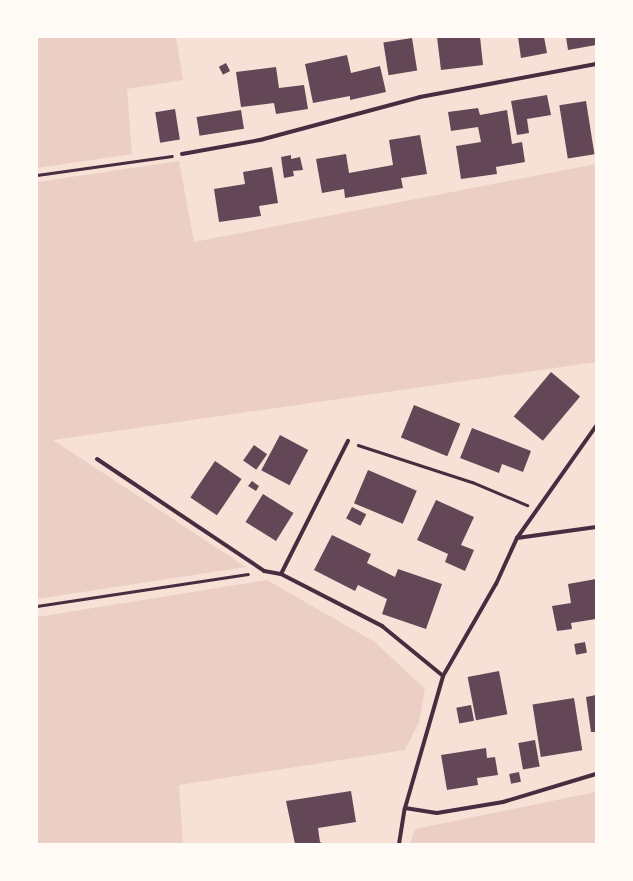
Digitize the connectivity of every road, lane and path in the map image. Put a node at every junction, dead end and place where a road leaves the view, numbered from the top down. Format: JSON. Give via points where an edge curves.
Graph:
{"nodes":[{"id":1,"x":596,"y":64,"type":"edge"},
{"id":2,"x":182,"y":154,"type":"joint"},
{"id":3,"x":37,"y":175,"type":"edge"},
{"id":4,"x":596,"y":426,"type":"edge"},
{"id":5,"x":348,"y":442,"type":"joint"},
{"id":6,"x":97,"y":459,"type":"dead end"},
{"id":7,"x":536,"y":509,"type":"junction"},
{"id":8,"x":596,"y":527,"type":"edge"},
{"id":9,"x":517,"y":538,"type":"junction"},
{"id":10,"x":264,"y":571,"type":"junction"},
{"id":11,"x":281,"y":574,"type":"junction"},
{"id":12,"x":37,"y":606,"type":"edge"},
{"id":13,"x":443,"y":676,"type":"junction"},
{"id":14,"x":596,"y":774,"type":"edge"},
{"id":15,"x":405,"y":808,"type":"junction"},
{"id":16,"x":399,"y":844,"type":"edge"}],
"edges":[{"from":1,"to":2,"type":"street","via":[[420,97],[260,140]]},
{"from":2,"to":3,"type":"path"},
{"from":4,"to":7,"type":"street"},
{"from":5,"to":7,"type":"path","via":[[472,482]]},
{"from":5,"to":11,"type":"street"},
{"from":6,"to":10,"type":"street"},
{"from":7,"to":9,"type":"street"},
{"from":8,"to":9,"type":"street"},
{"from":9,"to":13,"type":"street","via":[[496,584]]},
{"from":10,"to":11,"type":"street"},
{"from":10,"to":12,"type":"path"},
{"from":11,"to":13,"type":"street","via":[[382,626]]},
{"from":13,"to":15,"type":"street"},
{"from":14,"to":15,"type":"street","via":[[504,802],[438,814]]},
{"from":15,"to":16,"type":"street"}]}
